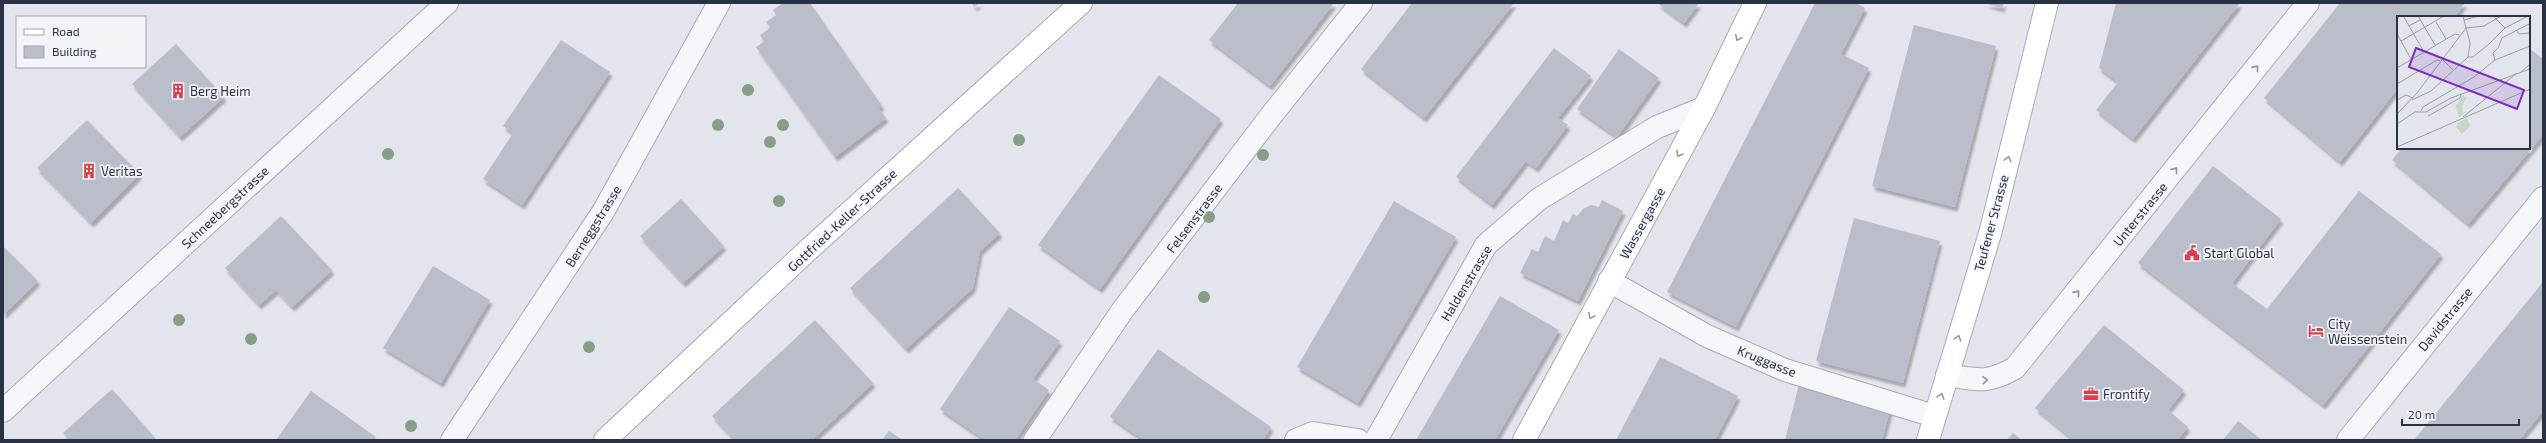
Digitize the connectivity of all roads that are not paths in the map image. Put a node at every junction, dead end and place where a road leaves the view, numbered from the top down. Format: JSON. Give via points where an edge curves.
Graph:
{"nodes":[{"id":1,"x":447,"y":3,"type":"edge"},
{"id":2,"x":719,"y":3,"type":"edge"},
{"id":3,"x":1081,"y":3,"type":"edge"},
{"id":4,"x":1361,"y":3,"type":"edge"},
{"id":5,"x":1755,"y":3,"type":"edge"},
{"id":6,"x":2047,"y":3,"type":"edge"},
{"id":7,"x":2308,"y":3,"type":"edge"},
{"id":8,"x":1704,"y":108,"type":"junction"},
{"id":9,"x":2543,"y":198,"type":"edge"},
{"id":10,"x":1609,"y":281,"type":"junction"},
{"id":11,"x":1947,"y":375,"type":"junction"},
{"id":12,"x":3,"y":411,"type":"edge"},
{"id":13,"x":1934,"y":416,"type":"junction"},
{"id":14,"x":2350,"y":439,"type":"edge"},
{"id":15,"x":452,"y":440,"type":"edge"},
{"id":16,"x":605,"y":440,"type":"edge"},
{"id":17,"x":1035,"y":440,"type":"edge"},
{"id":18,"x":1296,"y":440,"type":"edge"},
{"id":19,"x":1358,"y":440,"type":"edge"},
{"id":20,"x":1376,"y":440,"type":"edge"},
{"id":21,"x":1524,"y":440,"type":"edge"},
{"id":22,"x":1928,"y":440,"type":"edge"}],
"edges":[{"from":1,"to":12,"type":"street","name":"Schneebergstrasse"},
{"from":2,"to":15,"type":"street","name":"Berneggstrasse","via":[[603,212]]},
{"from":3,"to":16,"type":"street","name":"Gottfried-Keller-Strasse","via":[[807,251]]},
{"from":4,"to":17,"type":"street","name":"Felsenstrasse","via":[[1270,117],[1122,311]]},
{"from":5,"to":8,"type":"street","name":"Wassergasse","one_way":true},
{"from":11,"to":6,"type":"street","name":"Teufener Strasse","one_way":true,"via":[[1991,230]]},
{"from":11,"to":7,"type":"street","name":"Unterstrasse","one_way":true,"via":[[1979,380],[1996,379],[2015,368]]},
{"from":8,"to":10,"type":"street","name":"Wassergasse","one_way":true},
{"from":8,"to":20,"type":"street","name":"Haldenstrasse","via":[[1658,127],[1539,199],[1486,245]]},
{"from":9,"to":14,"type":"street","name":"Davidstrasse"},
{"from":10,"to":13,"type":"street","name":"Kruggasse","via":[[1707,336],[1785,370]]},
{"from":10,"to":21,"type":"street","name":"Wassergasse","one_way":true},
{"from":13,"to":11,"type":"street","name":"Teufener Strasse","one_way":true},
{"from":13,"to":22,"type":"street","name":"Teufener Strasse"},
{"from":18,"to":19,"type":"street","via":[[1313,433]]}]}
